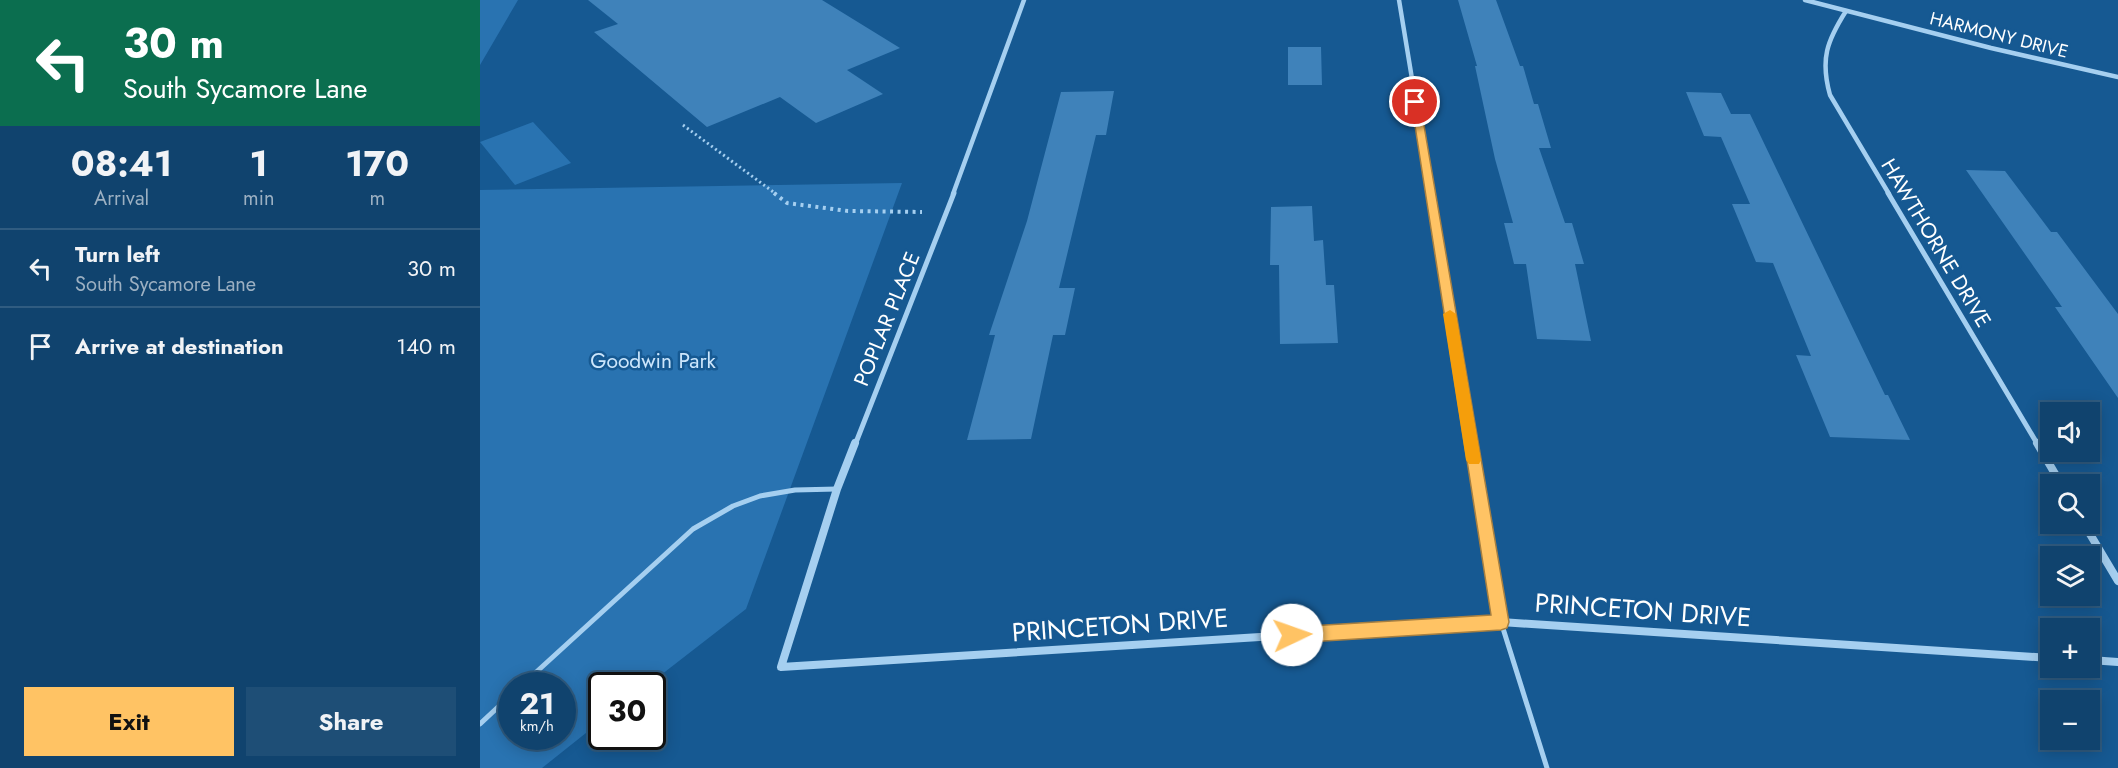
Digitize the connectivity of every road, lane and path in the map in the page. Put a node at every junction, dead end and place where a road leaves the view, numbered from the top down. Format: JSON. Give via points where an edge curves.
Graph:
{"nodes":[{"id":1,"x":1024,"y":0,"type":"edge"},
{"id":2,"x":1399,"y":0,"type":"edge"},
{"id":3,"x":1804,"y":0,"type":"edge"},
{"id":4,"x":1846,"y":11,"type":"junction"},
{"id":5,"x":2118,"y":77,"type":"edge"},
{"id":6,"x":683,"y":125,"type":"dead end"},
{"id":7,"x":947,"y":212,"type":"junction"},
{"id":8,"x":2055,"y":474,"type":"edge"},
{"id":9,"x":837,"y":489,"type":"junction"},
{"id":10,"x":2090,"y":534,"type":"edge"},
{"id":11,"x":2118,"y":581,"type":"edge"},
{"id":12,"x":1501,"y":622,"type":"junction"},
{"id":13,"x":786,"y":653,"type":"joint"},
{"id":14,"x":2040,"y":657,"type":"edge"},
{"id":15,"x":2100,"y":661,"type":"edge"},
{"id":16,"x":2118,"y":662,"type":"edge"},
{"id":17,"x":536,"y":672,"type":"edge"},
{"id":18,"x":498,"y":707,"type":"edge"},
{"id":19,"x":480,"y":724,"type":"edge"},
{"id":20,"x":1547,"y":768,"type":"edge"}],
"edges":[{"from":1,"to":7,"type":"street","name":"POPLAR PLACE"},
{"from":2,"to":12,"type":"street"},
{"from":3,"to":4,"type":"street","name":"HARMONY DRIVE"},
{"from":4,"to":5,"type":"street","name":"HARMONY DRIVE"},
{"from":4,"to":8,"type":"street","name":"HAWTHORNE DRIVE","via":[[1828,38],[1825,79],[1830,95]]},
{"from":6,"to":7,"type":"path","via":[[788,203],[849,211]]},
{"from":7,"to":9,"type":"street","name":"POPLAR PLACE"},
{"from":9,"to":13,"type":"street","name":"POPLAR PLACE"},
{"from":9,"to":17,"type":"lane","via":[[760,496],[693,529]]},
{"from":10,"to":11,"type":"street"},
{"from":12,"to":13,"type":"street","name":"PRINCETON DRIVE","via":[[781,667]]},
{"from":12,"to":14,"type":"street","name":"PRINCETON DRIVE"},
{"from":12,"to":20,"type":"lane"},
{"from":15,"to":16,"type":"street"},
{"from":18,"to":19,"type":"lane"}]}
